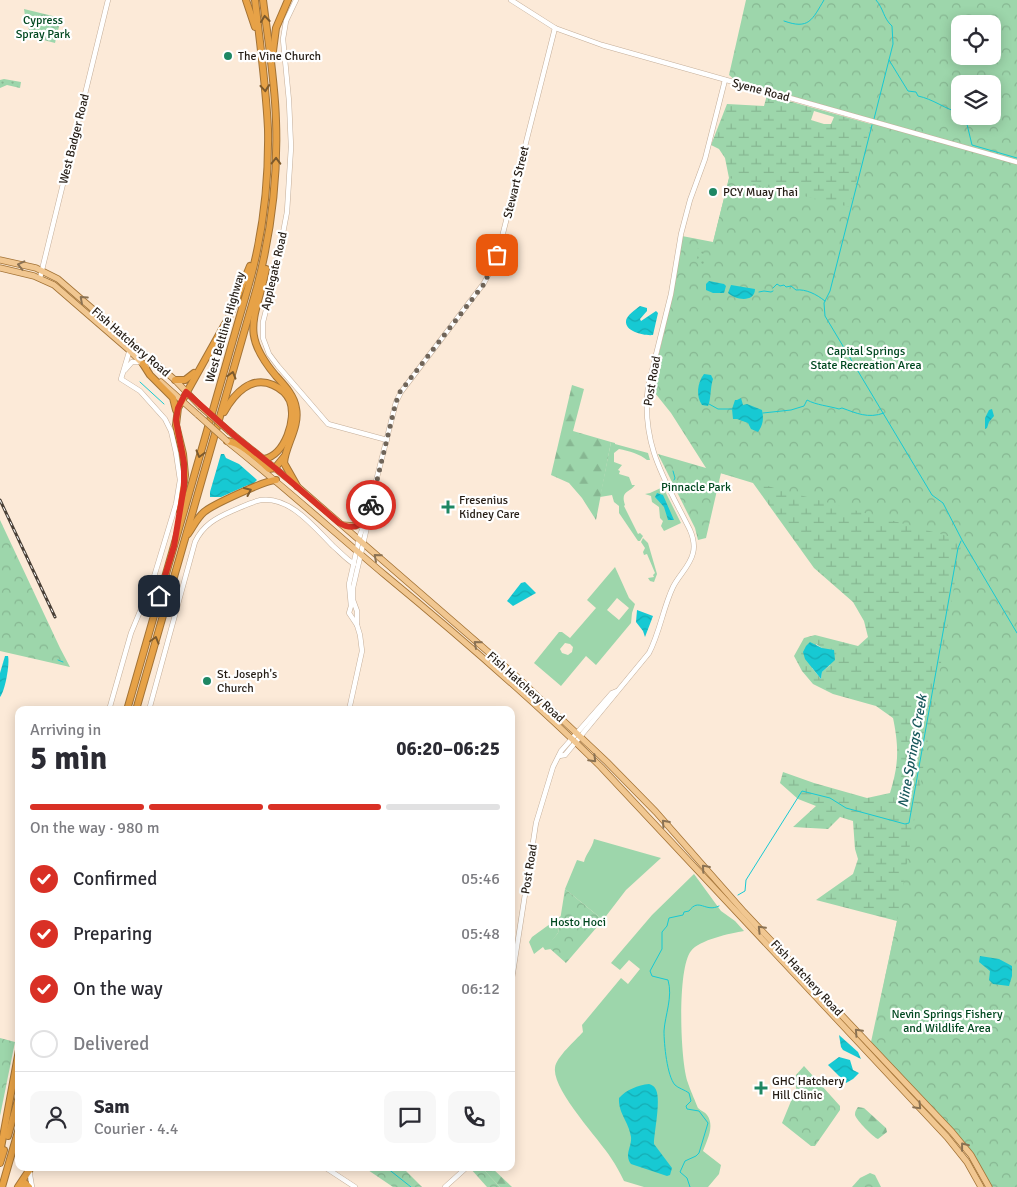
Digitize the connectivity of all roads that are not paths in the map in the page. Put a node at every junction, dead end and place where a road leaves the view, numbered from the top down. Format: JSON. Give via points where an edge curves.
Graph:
{"nodes":[{"id":1,"x":108,"y":0,"type":"edge"},
{"id":2,"x":246,"y":0,"type":"edge"},
{"id":3,"x":255,"y":0,"type":"edge"},
{"id":4,"x":263,"y":0,"type":"edge"},
{"id":5,"x":288,"y":0,"type":"edge"},
{"id":6,"x":296,"y":0,"type":"edge"},
{"id":7,"x":511,"y":0,"type":"edge"},
{"id":8,"x":555,"y":28,"type":"junction"},
{"id":9,"x":259,"y":40,"type":"junction"},
{"id":10,"x":725,"y":80,"type":"junction"},
{"id":11,"x":276,"y":120,"type":"junction"},
{"id":12,"x":1017,"y":162,"type":"edge"},
{"id":13,"x":273,"y":203,"type":"junction"},
{"id":14,"x":262,"y":221,"type":"junction"},
{"id":15,"x":0,"y":260,"type":"edge"},
{"id":16,"x":0,"y":268,"type":"edge"},
{"id":17,"x":41,"y":271,"type":"junction"},
{"id":18,"x":40,"y":278,"type":"junction"},
{"id":19,"x":132,"y":343,"type":"junction"},
{"id":20,"x":212,"y":347,"type":"junction"},
{"id":21,"x":129,"y":350,"type":"junction"},
{"id":22,"x":142,"y":363,"type":"junction"},
{"id":23,"x":124,"y":371,"type":"junction"},
{"id":24,"x":175,"y":380,"type":"junction"},
{"id":25,"x":186,"y":392,"type":"junction"},
{"id":26,"x":182,"y":400,"type":"junction"},
{"id":27,"x":176,"y":415,"type":"junction"},
{"id":28,"x":219,"y":422,"type":"junction"},
{"id":29,"x":387,"y":440,"type":"junction"},
{"id":30,"x":227,"y":441,"type":"junction"},
{"id":31,"x":285,"y":456,"type":"junction"},
{"id":32,"x":264,"y":459,"type":"junction"},
{"id":33,"x":275,"y":468,"type":"junction"},
{"id":34,"x":276,"y":480,"type":"junction"},
{"id":35,"x":296,"y":486,"type":"junction"},
{"id":36,"x":367,"y":517,"type":"junction"},
{"id":37,"x":339,"y":523,"type":"junction"},
{"id":38,"x":361,"y":542,"type":"junction"},
{"id":39,"x":183,"y":543,"type":"junction"},
{"id":40,"x":174,"y":546,"type":"junction"},
{"id":41,"x":359,"y":552,"type":"junction"},
{"id":42,"x":354,"y":564,"type":"junction"},
{"id":43,"x":409,"y":594,"type":"junction"},
{"id":44,"x":422,"y":595,"type":"junction"},
{"id":45,"x":420,"y":604,"type":"junction"},
{"id":46,"x":432,"y":604,"type":"junction"},
{"id":47,"x":354,"y":610,"type":"junction"},
{"id":48,"x":357,"y":625,"type":"junction"},
{"id":49,"x":144,"y":646,"type":"junction"},
{"id":50,"x":515,"y":687,"type":"junction"},
{"id":51,"x":528,"y":687,"type":"junction"},
{"id":52,"x":110,"y":706,"type":"edge"},
{"id":53,"x":123,"y":706,"type":"edge"},
{"id":54,"x":128,"y":706,"type":"edge"},
{"id":55,"x":138,"y":706,"type":"edge"},
{"id":56,"x":150,"y":706,"type":"edge"},
{"id":57,"x":350,"y":706,"type":"edge"},
{"id":58,"x":578,"y":735,"type":"junction"},
{"id":59,"x":574,"y":740,"type":"junction"},
{"id":60,"x":622,"y":788,"type":"junction"},
{"id":61,"x":639,"y":795,"type":"junction"},
{"id":62,"x":515,"y":959,"type":"edge"},
{"id":63,"x":15,"y":1072,"type":"edge"},
{"id":64,"x":15,"y":1110,"type":"edge"},
{"id":65,"x":15,"y":1142,"type":"edge"},
{"id":66,"x":0,"y":1153,"type":"edge"},
{"id":67,"x":0,"y":1163,"type":"edge"},
{"id":68,"x":27,"y":1171,"type":"edge"},
{"id":69,"x":28,"y":1171,"type":"edge"},
{"id":70,"x":331,"y":1171,"type":"edge"},
{"id":71,"x":463,"y":1171,"type":"edge"},
{"id":72,"x":2,"y":1187,"type":"edge"},
{"id":73,"x":18,"y":1187,"type":"edge"},
{"id":74,"x":31,"y":1187,"type":"edge"},
{"id":75,"x":355,"y":1187,"type":"edge"},
{"id":76,"x":446,"y":1187,"type":"edge"},
{"id":77,"x":981,"y":1187,"type":"edge"},
{"id":78,"x":989,"y":1187,"type":"edge"}],
"edges":[{"from":1,"to":17,"type":"street","name":"West Badger Road"},
{"from":2,"to":9,"type":"highway"},
{"from":3,"to":9,"type":"highway","name":"West Beltline Highway"},
{"from":11,"to":4,"type":"highway","name":"West Beltline Highway","one_way":true},
{"from":5,"to":11,"type":"highway","via":[[273,38]]},
{"from":6,"to":29,"type":"street","name":"Applegate Road","via":[[283,35],[290,110],[290,176],[283,237],[263,322],[265,346],[328,424]]},
{"from":7,"to":8,"type":"street","name":"Syene Road"},
{"from":8,"to":10,"type":"street","name":"Syene Road","via":[[602,45]]},
{"from":8,"to":29,"type":"street","name":"Stewart Street","via":[[495,262],[484,284],[400,392]]},
{"from":9,"to":14,"type":"highway","name":"West Beltline Highway","one_way":true,"via":[[268,131]]},
{"from":10,"to":12,"type":"street","name":"Syene Road"},
{"from":10,"to":58,"type":"street","name":"Post Road","via":[[706,156],[680,235],[646,402],[653,453],[690,530],[694,541],[693,553],[673,588],[644,661]]},
{"from":13,"to":11,"type":"highway","name":"West Beltline Highway","one_way":true},
{"from":28,"to":13,"type":"highway","name":"West Beltline Highway","one_way":true,"via":[[262,270]]},
{"from":13,"to":31,"type":"highway","via":[[269,253],[253,336],[260,356],[295,402],[297,418]]},
{"from":14,"to":20,"type":"highway","via":[[241,291]]},
{"from":14,"to":40,"type":"highway","name":"West Beltline Highway","one_way":true,"via":[[249,284]]},
{"from":17,"to":15,"type":"main road","name":"Fish Hatchery Road","one_way":true},
{"from":16,"to":18,"type":"main road","name":"Fish Hatchery Road"},
{"from":17,"to":18,"type":"street","name":"West Badger Road"},
{"from":19,"to":17,"type":"main road","name":"Fish Hatchery Road","one_way":true,"via":[[58,278]]},
{"from":18,"to":21,"type":"main road","name":"Fish Hatchery Road","via":[[54,285]]},
{"from":19,"to":21,"type":"street"},
{"from":19,"to":24,"type":"main road","name":"Fish Hatchery Road"},
{"from":20,"to":24,"type":"highway","via":[[191,376]]},
{"from":20,"to":25,"type":"highway"},
{"from":21,"to":22,"type":"main road","name":"Fish Hatchery Road"},
{"from":21,"to":23,"type":"street"},
{"from":22,"to":23,"type":"street","via":[[132,362]]},
{"from":22,"to":26,"type":"main road","name":"Fish Hatchery Road"},
{"from":22,"to":27,"type":"highway","via":[[173,398]]},
{"from":23,"to":52,"type":"street","via":[[122,379],[145,395],[169,426],[179,466],[179,484],[153,580],[131,633]]},
{"from":24,"to":25,"type":"main road","name":"Fish Hatchery Road"},
{"from":25,"to":26,"type":"highway"},
{"from":25,"to":32,"type":"main road","name":"Fish Hatchery Road","bridge":true},
{"from":26,"to":27,"type":"highway"},
{"from":26,"to":30,"type":"main road","name":"Fish Hatchery Road","bridge":true},
{"from":27,"to":40,"type":"highway","via":[[185,478]]},
{"from":28,"to":32,"type":"highway","via":[[234,397],[248,385],[266,383],[281,389],[291,403],[286,440],[271,457]]},
{"from":28,"to":39,"type":"highway","name":"West Beltline Highway"},
{"from":29,"to":36,"type":"street","name":"Stewart Street"},
{"from":30,"to":33,"type":"highway","via":[[250,453],[269,469]]},
{"from":30,"to":34,"type":"main road","name":"Fish Hatchery Road"},
{"from":31,"to":33,"type":"highway"},
{"from":31,"to":35,"type":"highway","via":[[284,463]]},
{"from":32,"to":33,"type":"main road","name":"Fish Hatchery Road"},
{"from":33,"to":35,"type":"main road","name":"Fish Hatchery Road"},
{"from":39,"to":34,"type":"highway","one_way":true,"via":[[205,511]]},
{"from":34,"to":41,"type":"main road","name":"Fish Hatchery Road"},
{"from":35,"to":37,"type":"main road","name":"Fish Hatchery Road"},
{"from":36,"to":37,"type":"main road","via":[[356,526]]},
{"from":36,"to":38,"type":"street","name":"Stewart Street"},
{"from":37,"to":38,"type":"main road","name":"Fish Hatchery Road"},
{"from":38,"to":41,"type":"street","name":"Stewart Street"},
{"from":44,"to":38,"type":"main road","name":"Fish Hatchery Road","one_way":true},
{"from":55,"to":39,"type":"highway","name":"West Beltline Highway","one_way":true},
{"from":40,"to":49,"type":"highway","name":"West Beltline Highway"},
{"from":41,"to":42,"type":"street"},
{"from":41,"to":43,"type":"main road","name":"Fish Hatchery Road"},
{"from":41,"to":47,"type":"street","via":[[352,588]]},
{"from":42,"to":47,"type":"street","via":[[349,588]]},
{"from":42,"to":56,"type":"street","via":[[293,509],[278,501],[255,501],[208,523],[195,542]]},
{"from":43,"to":44,"type":"main road"},
{"from":43,"to":45,"type":"main road","name":"Fish Hatchery Road"},
{"from":44,"to":46,"type":"main road","name":"Fish Hatchery Road"},
{"from":45,"to":46,"type":"main road"},
{"from":45,"to":50,"type":"main road","name":"Fish Hatchery Road"},
{"from":51,"to":46,"type":"main road","name":"Fish Hatchery Road","one_way":true},
{"from":47,"to":48,"type":"street"},
{"from":47,"to":48,"type":"street","via":[[349,612]]},
{"from":48,"to":57,"type":"street","via":[[362,651]]},
{"from":49,"to":53,"type":"highway"},
{"from":49,"to":54,"type":"highway","name":"West Beltline Highway"},
{"from":50,"to":51,"type":"main road"},
{"from":50,"to":59,"type":"main road","name":"Fish Hatchery Road"},
{"from":51,"to":58,"type":"main road","name":"Fish Hatchery Road"},
{"from":58,"to":59,"type":"street","name":"Post Road"},
{"from":58,"to":61,"type":"main road","name":"Fish Hatchery Road"},
{"from":59,"to":60,"type":"main road","name":"Fish Hatchery Road","one_way":true},
{"from":59,"to":62,"type":"street","name":"Post Road","via":[[553,767],[536,823]]},
{"from":60,"to":61,"type":"main road"},
{"from":60,"to":77,"type":"main road","name":"Fish Hatchery Road","one_way":true,"via":[[947,1137]]},
{"from":78,"to":61,"type":"main road","name":"Fish Hatchery Road","one_way":true,"via":[[971,1155],[952,1132],[744,912]]},
{"from":63,"to":66,"type":"highway"},
{"from":64,"to":67,"type":"highway"},
{"from":65,"to":72,"type":"highway"},
{"from":68,"to":73,"type":"highway"},
{"from":69,"to":74,"type":"street"},
{"from":70,"to":75,"type":"street"},
{"from":71,"to":76,"type":"street"},
{"from":73,"to":74,"type":"highway","via":[[25,1183]]}]}
